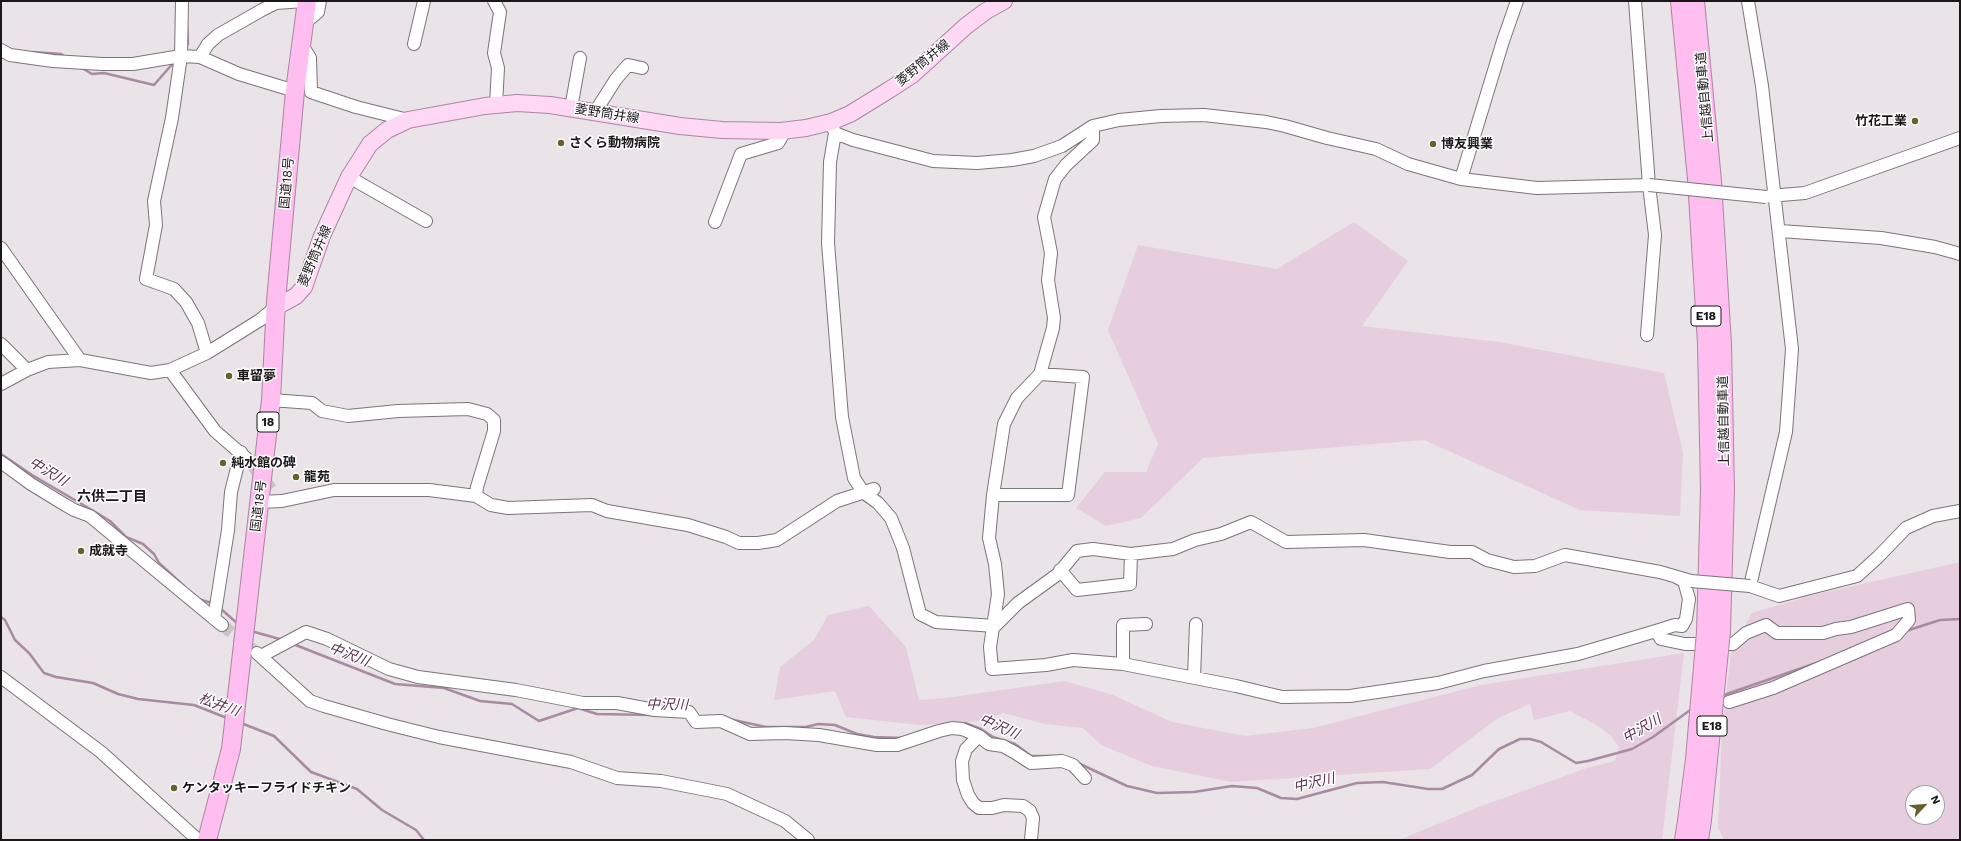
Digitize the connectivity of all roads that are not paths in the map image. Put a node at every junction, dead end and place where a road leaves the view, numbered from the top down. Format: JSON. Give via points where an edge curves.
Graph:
{"nodes":[{"id":1,"x":182,"y":1,"type":"edge"},
{"id":2,"x":306,"y":1,"type":"edge"},
{"id":3,"x":320,"y":1,"type":"edge"},
{"id":4,"x":424,"y":1,"type":"edge"},
{"id":5,"x":494,"y":1,"type":"edge"},
{"id":6,"x":1004,"y":1,"type":"edge"},
{"id":7,"x":1517,"y":1,"type":"edge"},
{"id":8,"x":1635,"y":1,"type":"edge"},
{"id":9,"x":1680,"y":1,"type":"edge"},
{"id":10,"x":1695,"y":1,"type":"edge"},
{"id":11,"x":1748,"y":1,"type":"edge"},
{"id":12,"x":305,"y":23,"type":"junction"},
{"id":13,"x":414,"y":44,"type":"dead end"},
{"id":14,"x":302,"y":45,"type":"junction"},
{"id":15,"x":1,"y":50,"type":"edge"},
{"id":16,"x":181,"y":56,"type":"junction"},
{"id":17,"x":200,"y":57,"type":"junction"},
{"id":18,"x":580,"y":58,"type":"dead end"},
{"id":19,"x":642,"y":68,"type":"dead end"},
{"id":20,"x":295,"y":91,"type":"junction"},
{"id":21,"x":496,"y":105,"type":"junction"},
{"id":22,"x":571,"y":108,"type":"junction"},
{"id":23,"x":595,"y":112,"type":"junction"},
{"id":24,"x":408,"y":120,"type":"junction"},
{"id":25,"x":1093,"y":126,"type":"junction"},
{"id":26,"x":833,"y":128,"type":"junction"},
{"id":27,"x":785,"y":130,"type":"junction"},
{"id":28,"x":1960,"y":138,"type":"edge"},
{"id":29,"x":349,"y":177,"type":"junction"},
{"id":30,"x":1461,"y":179,"type":"junction"},
{"id":31,"x":1649,"y":185,"type":"junction"},
{"id":32,"x":1771,"y":196,"type":"junction"},
{"id":33,"x":426,"y":221,"type":"dead end"},
{"id":34,"x":715,"y":222,"type":"dead end"},
{"id":35,"x":1780,"y":231,"type":"junction"},
{"id":36,"x":1,"y":248,"type":"edge"},
{"id":37,"x":1960,"y":254,"type":"edge"},
{"id":38,"x":276,"y":307,"type":"junction"},
{"id":39,"x":1647,"y":335,"type":"dead end"},
{"id":40,"x":1,"y":344,"type":"edge"},
{"id":41,"x":207,"y":353,"type":"junction"},
{"id":42,"x":80,"y":360,"type":"junction"},
{"id":43,"x":27,"y":370,"type":"junction"},
{"id":44,"x":170,"y":370,"type":"junction"},
{"id":45,"x":1040,"y":374,"type":"junction"},
{"id":46,"x":1,"y":384,"type":"edge"},
{"id":47,"x":271,"y":400,"type":"junction"},
{"id":48,"x":1,"y":462,"type":"edge"},
{"id":49,"x":869,"y":490,"type":"junction"},
{"id":50,"x":993,"y":495,"type":"junction"},
{"id":51,"x":476,"y":496,"type":"junction"},
{"id":52,"x":272,"y":498,"type":"junction"},
{"id":53,"x":1960,"y":511,"type":"edge"},
{"id":54,"x":1131,"y":554,"type":"junction"},
{"id":55,"x":1060,"y":570,"type":"junction"},
{"id":56,"x":1660,"y":572,"type":"junction"},
{"id":57,"x":1750,"y":586,"type":"junction"},
{"id":58,"x":1146,"y":624,"type":"dead end"},
{"id":59,"x":1196,"y":624,"type":"dead end"},
{"id":60,"x":995,"y":626,"type":"junction"},
{"id":61,"x":1656,"y":631,"type":"junction"},
{"id":62,"x":1714,"y":631,"type":"junction"},
{"id":63,"x":1123,"y":664,"type":"junction"},
{"id":64,"x":1,"y":677,"type":"edge"},
{"id":65,"x":1194,"y":677,"type":"junction"},
{"id":66,"x":1729,"y":702,"type":"dead end"},
{"id":67,"x":980,"y":736,"type":"junction"},
{"id":68,"x":1085,"y":778,"type":"dead end"},
{"id":69,"x":1694,"y":821,"type":"junction"},
{"id":70,"x":198,"y":840,"type":"edge"},
{"id":71,"x":207,"y":840,"type":"edge"},
{"id":72,"x":808,"y":840,"type":"edge"},
{"id":73,"x":1031,"y":840,"type":"edge"},
{"id":74,"x":1684,"y":840,"type":"edge"},
{"id":75,"x":1698,"y":840,"type":"edge"}],
"edges":[{"from":1,"to":16,"type":"street"},
{"from":2,"to":12,"type":"highway","name":"国道18号","number":"18"},
{"from":2,"to":17,"type":"street","via":[[276,3],[262,10],[218,35],[208,44]]},
{"from":3,"to":12,"type":"street","via":[[318,12]]},
{"from":4,"to":13,"type":"street"},
{"from":5,"to":21,"type":"street","via":[[500,12],[494,53],[498,68]]},
{"from":6,"to":26,"type":"main road","name":"菱野筒井線","via":[[966,26],[912,75],[850,114]]},
{"from":7,"to":30,"type":"street"},
{"from":8,"to":31,"type":"street"},
{"from":9,"to":62,"type":"highway","name":"上信越自動車道","number":"E18","via":[[1698,179],[1707,344]]},
{"from":10,"to":62,"type":"highway","name":"上信越自動車道","number":"E18","via":[[1712,181],[1722,344],[1725,489]]},
{"from":11,"to":32,"type":"street","via":[[1762,86]]},
{"from":12,"to":14,"type":"highway","name":"国道18号","number":"18"},
{"from":14,"to":20,"type":"highway","name":"国道18号","number":"18"},
{"from":14,"to":24,"type":"street","via":[[310,58],[311,92]]},
{"from":15,"to":16,"type":"street","via":[[10,55],[53,61],[102,64],[133,64]]},
{"from":16,"to":17,"type":"street"},
{"from":16,"to":41,"type":"street","via":[[172,118],[154,201],[156,225],[146,280],[174,289],[186,302],[198,323]]},
{"from":17,"to":20,"type":"street","via":[[239,74]]},
{"from":18,"to":22,"type":"street"},
{"from":19,"to":23,"type":"street","via":[[628,65]]},
{"from":20,"to":38,"type":"highway","name":"国道18号","number":"18"},
{"from":21,"to":22,"type":"main road","name":"菱野筒井線","via":[[517,102]]},
{"from":21,"to":24,"type":"main road","name":"菱野筒井線"},
{"from":22,"to":23,"type":"main road","name":"菱野筒井線"},
{"from":23,"to":27,"type":"main road","name":"菱野筒井線","via":[[722,130]]},
{"from":24,"to":29,"type":"main road","name":"菱野筒井線","via":[[387,130],[370,144]]},
{"from":25,"to":26,"type":"street","via":[[1062,146],[1034,156],[977,162],[933,161],[853,140]]},
{"from":25,"to":30,"type":"street","via":[[1119,120],[1197,115],[1266,122],[1376,149],[1408,164]]},
{"from":25,"to":45,"type":"street","via":[[1093,140],[1066,165],[1056,179],[1044,217],[1051,253],[1048,280],[1054,318]]},
{"from":26,"to":27,"type":"main road","name":"菱野筒井線"},
{"from":26,"to":49,"type":"street","via":[[829,259],[842,417],[854,478]]},
{"from":27,"to":34,"type":"street","via":[[778,143],[741,154]]},
{"from":28,"to":32,"type":"street","via":[[1805,193]]},
{"from":29,"to":33,"type":"street"},
{"from":29,"to":38,"type":"main road","name":"菱野筒井線","via":[[322,236],[304,287],[296,296]]},
{"from":30,"to":31,"type":"street","via":[[1537,188]]},
{"from":31,"to":32,"type":"street","bridge":true},
{"from":31,"to":39,"type":"street","via":[[1655,235]]},
{"from":32,"to":35,"type":"street"},
{"from":35,"to":37,"type":"street","via":[[1881,238]]},
{"from":35,"to":57,"type":"street","via":[[1792,349],[1786,432]]},
{"from":36,"to":42,"type":"street"},
{"from":38,"to":41,"type":"street"},
{"from":38,"to":47,"type":"highway","name":"国道18号","number":"18"},
{"from":40,"to":43,"type":"street"},
{"from":41,"to":44,"type":"street"},
{"from":42,"to":43,"type":"street","via":[[48,362]]},
{"from":42,"to":44,"type":"street","via":[[151,373]]},
{"from":43,"to":46,"type":"street"},
{"from":44,"to":48,"type":"street","via":[[215,430],[244,456],[231,492],[218,596],[218,618],[90,516],[74,510]]},
{"from":45,"to":50,"type":"street","via":[[1017,398],[1004,424]]},
{"from":45,"to":50,"type":"street","via":[[1082,377],[1068,495]]},
{"from":47,"to":51,"type":"street","via":[[312,403],[322,411],[348,416],[398,410],[460,409],[487,414],[494,420],[494,430],[476,487]]},
{"from":47,"to":52,"type":"highway","name":"国道18号","number":"18"},
{"from":49,"to":51,"type":"street","via":[[837,501],[777,540],[758,543],[739,543],[688,525],[607,511],[592,505],[508,508],[491,505]]},
{"from":49,"to":60,"type":"street","via":[[892,518],[903,548],[920,614],[936,622]]},
{"from":50,"to":60,"type":"street","via":[[990,538],[998,594]]},
{"from":51,"to":52,"type":"street","via":[[429,490],[334,490]]},
{"from":52,"to":71,"type":"highway","name":"国道18号","number":"18","via":[[231,749]]},
{"from":53,"to":57,"type":"street","via":[[1933,516],[1906,528],[1857,576],[1779,596]]},
{"from":54,"to":55,"type":"street","via":[[1093,549],[1076,551]]},
{"from":54,"to":55,"type":"street","via":[[1130,584],[1077,590]]},
{"from":54,"to":56,"type":"street","via":[[1172,549],[1251,522],[1286,542],[1364,540],[1450,552],[1472,552],[1487,560],[1514,567],[1535,566],[1565,555]]},
{"from":55,"to":60,"type":"street","via":[[1018,603]]},
{"from":56,"to":57,"type":"street","bridge":true,"via":[[1691,581]]},
{"from":56,"to":61,"type":"street","via":[[1684,581],[1689,599],[1686,619],[1682,626],[1675,625]]},
{"from":58,"to":63,"type":"street","via":[[1123,625]]},
{"from":59,"to":65,"type":"street"},
{"from":60,"to":63,"type":"street","via":[[990,647],[992,669],[1073,660]]},
{"from":61,"to":65,"type":"street","via":[[1578,654],[1484,671],[1438,683],[1350,696],[1282,697]]},
{"from":61,"to":66,"type":"street","via":[[1661,639],[1685,644],[1733,644],[1746,633],[1766,625],[1777,633],[1823,634],[1908,609],[1909,620],[1896,635],[1773,688]]},
{"from":62,"to":69,"type":"highway","name":"上信越自動車道","number":"E18","bridge":true},
{"from":63,"to":65,"type":"street"},
{"from":64,"to":70,"type":"street","via":[[101,752]]},
{"from":67,"to":68,"type":"street","via":[[989,744],[1003,746],[1031,763],[1062,761],[1073,765]]},
{"from":67,"to":72,"type":"street","via":[[952,728],[906,743],[876,745],[819,735],[750,734],[721,722],[696,722],[689,712],[655,710],[617,703],[582,703],[516,690],[418,677],[389,669],[327,639],[306,632],[259,655],[310,701],[324,706],[439,737],[572,762],[618,778],[661,781],[727,794],[785,821]]},
{"from":67,"to":73,"type":"street","via":[[966,749],[962,761],[963,780],[968,795],[979,808],[1023,806],[1030,811],[1033,818]]},
{"from":69,"to":74,"type":"highway","name":"上信越自動車道","number":"E18"},
{"from":69,"to":75,"type":"highway","name":"上信越自動車道","number":"E18"}]}
